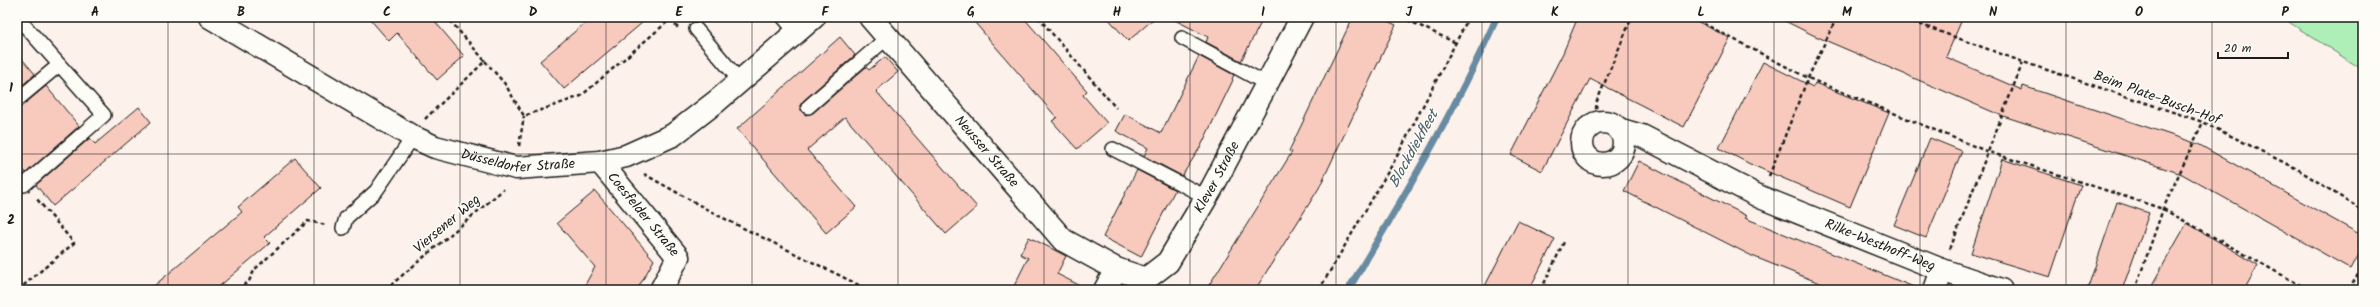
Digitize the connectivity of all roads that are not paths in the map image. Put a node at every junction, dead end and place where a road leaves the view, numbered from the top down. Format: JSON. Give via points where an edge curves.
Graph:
{"nodes":[{"id":1,"x":17,"y":17,"type":"edge"},
{"id":2,"x":210,"y":17,"type":"edge"},
{"id":3,"x":814,"y":17,"type":"edge"},
{"id":4,"x":870,"y":17,"type":"edge"},
{"id":5,"x":1302,"y":17,"type":"edge"},
{"id":6,"x":790,"y":24,"type":"edge"},
{"id":7,"x":696,"y":29,"type":"dead end"},
{"id":8,"x":888,"y":37,"type":"junction"},
{"id":9,"x":1182,"y":38,"type":"dead end"},
{"id":10,"x":60,"y":65,"type":"junction"},
{"id":11,"x":740,"y":81,"type":"junction"},
{"id":12,"x":1267,"y":84,"type":"junction"},
{"id":13,"x":17,"y":100,"type":"edge"},
{"id":14,"x":808,"y":107,"type":"dead end"},
{"id":15,"x":1621,"y":130,"type":"junction"},
{"id":16,"x":413,"y":137,"type":"junction"},
{"id":17,"x":1113,"y":149,"type":"dead end"},
{"id":18,"x":600,"y":162,"type":"junction"},
{"id":19,"x":24,"y":185,"type":"road end"},
{"id":20,"x":1206,"y":197,"type":"junction"},
{"id":21,"x":342,"y":228,"type":"road end"},
{"id":22,"x":1116,"y":269,"type":"junction"},
{"id":23,"x":1938,"y":280,"type":"edge"},
{"id":24,"x":661,"y":290,"type":"edge"},
{"id":25,"x":1105,"y":290,"type":"edge"},
{"id":26,"x":2001,"y":290,"type":"edge"}],
"edges":[{"from":1,"to":10,"type":"lane"},
{"from":2,"to":16,"type":"street","name":"Düsseldorfer Straße"},
{"from":3,"to":6,"type":"street","name":"Düsseldorfer Straße"},
{"from":4,"to":8,"type":"street","name":"Neusser Straße"},
{"from":5,"to":12,"type":"street","name":"Klever Straße"},
{"from":6,"to":11,"type":"street","name":"Düsseldorfer Straße"},
{"from":7,"to":11,"type":"lane"},
{"from":8,"to":14,"type":"lane"},
{"from":8,"to":22,"type":"street","name":"Neusser Straße","via":[[1063,240]]},
{"from":9,"to":12,"type":"lane"},
{"from":10,"to":13,"type":"lane"},
{"from":10,"to":19,"type":"lane","via":[[104,115]]},
{"from":11,"to":18,"type":"street","name":"Düsseldorfer Straße","via":[[673,135],[626,156]]},
{"from":12,"to":20,"type":"street","name":"Klever Straße"},
{"from":15,"to":15,"type":"street","name":"Rilke-Westhoff-Weg","via":[[1625,144],[1622,154],[1610,163],[1591,160],[1582,148],[1584,134],[1594,123],[1608,122]]},
{"from":15,"to":23,"type":"street","name":"Rilke-Westhoff-Weg","via":[[1642,136],[1760,197]]},
{"from":16,"to":18,"type":"street","name":"Düsseldorfer Straße","via":[[441,149],[516,168]]},
{"from":16,"to":21,"type":"lane","via":[[376,191],[346,218]]},
{"from":17,"to":20,"type":"lane"},
{"from":18,"to":24,"type":"street","name":"Coesfelder Straße","via":[[678,257]]},
{"from":20,"to":22,"type":"street","name":"Klever Straße","via":[[1168,262],[1146,279]]},
{"from":22,"to":25,"type":"street"},
{"from":23,"to":26,"type":"street","name":"Rilke-Westhoff-Weg"}]}
